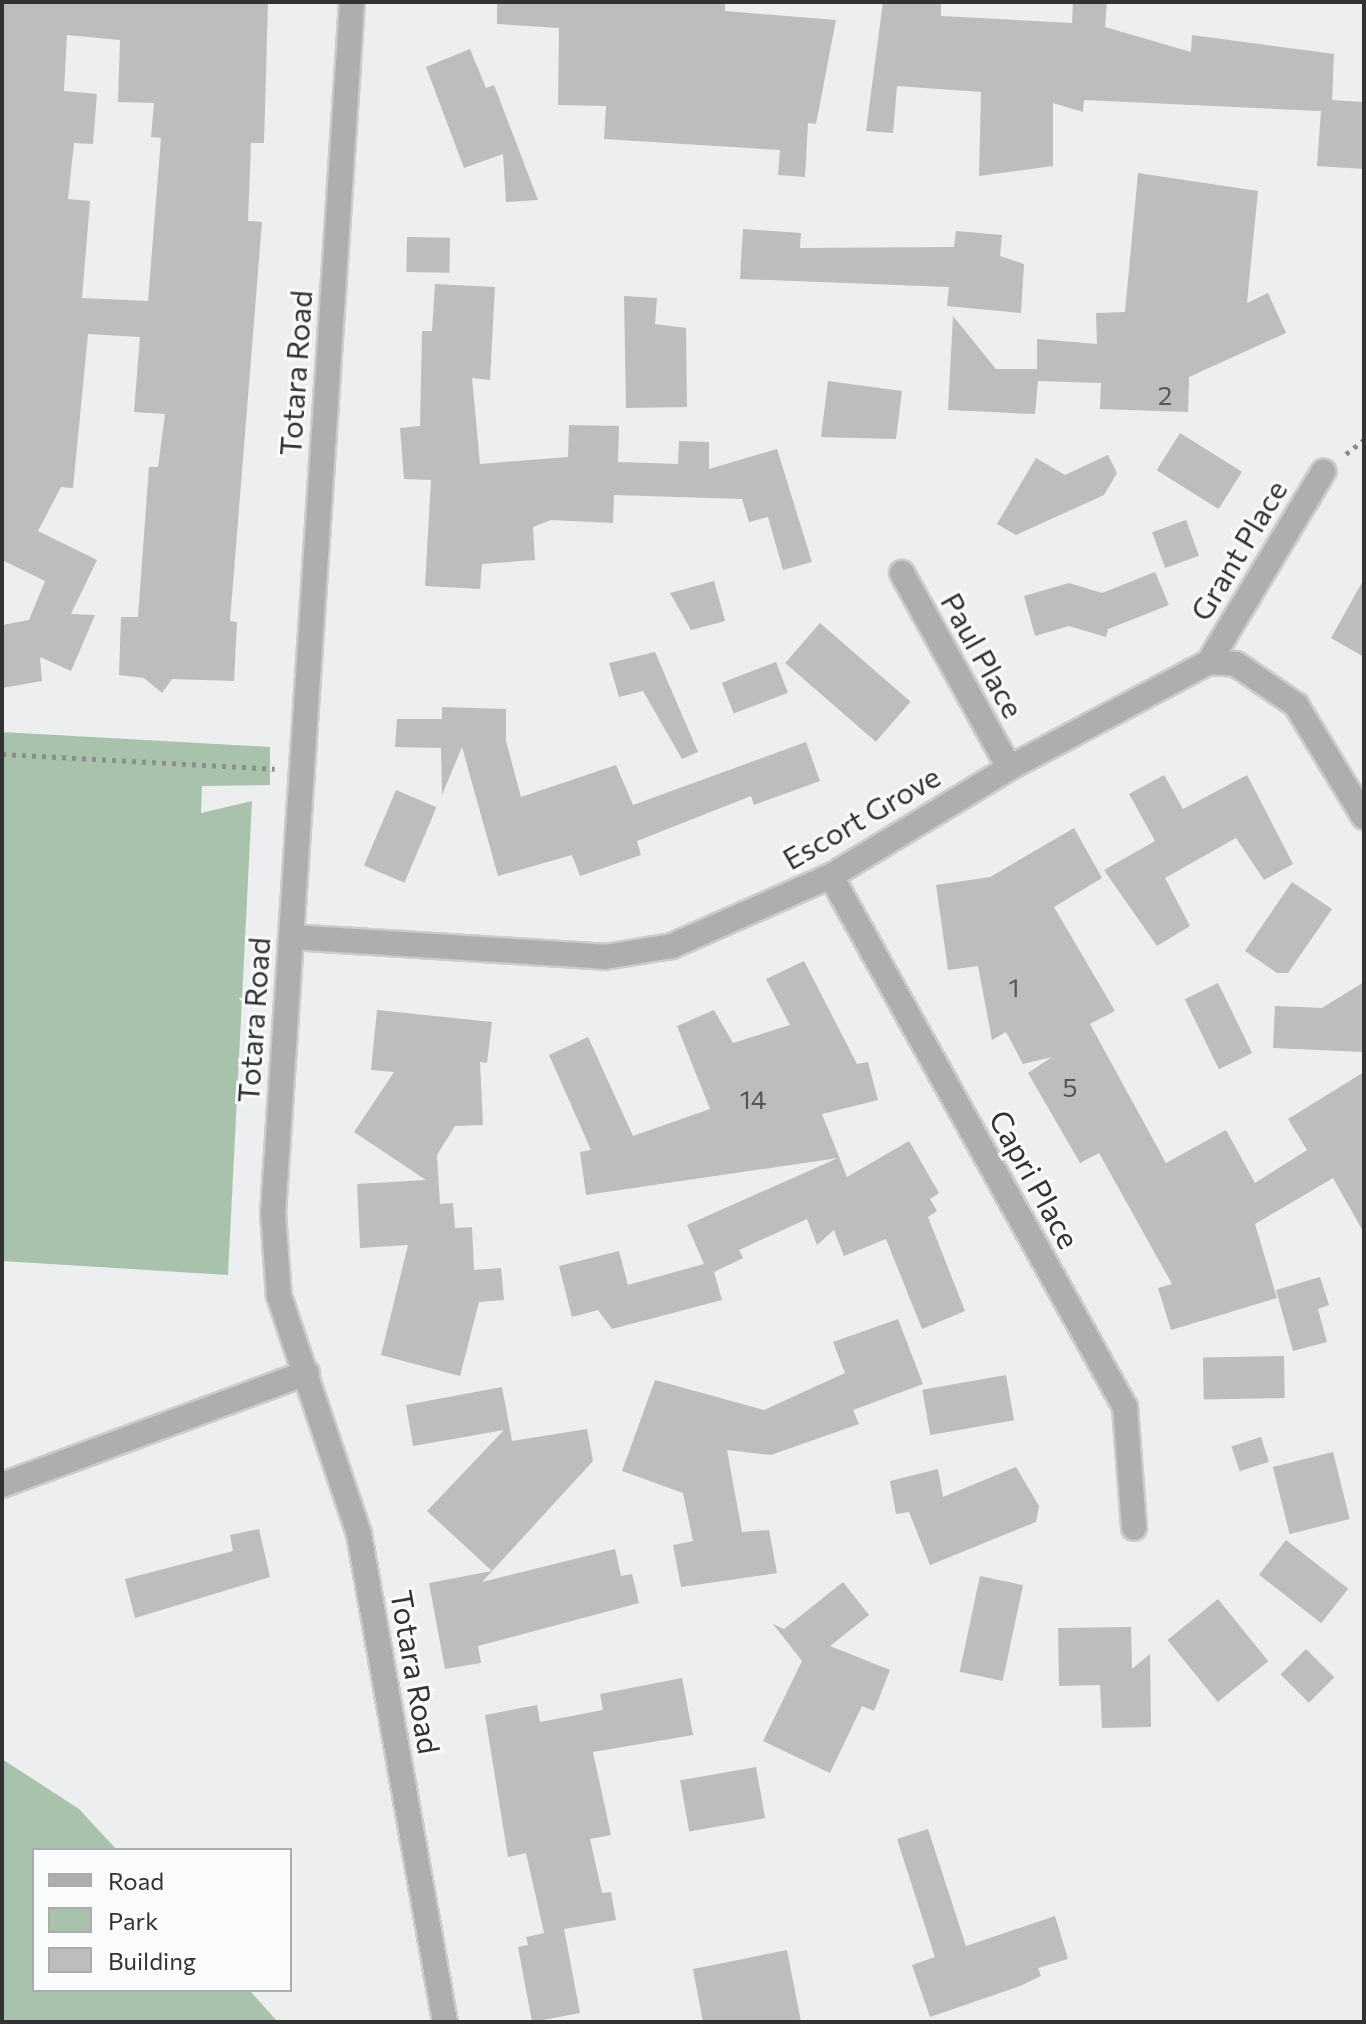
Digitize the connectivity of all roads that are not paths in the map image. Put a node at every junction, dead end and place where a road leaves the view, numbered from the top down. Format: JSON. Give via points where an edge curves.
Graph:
{"nodes":[{"id":1,"x":352,"y":2,"type":"edge"},
{"id":2,"x":1323,"y":472,"type":"dead end"},
{"id":3,"x":902,"y":573,"type":"dead end"},
{"id":4,"x":1209,"y":662,"type":"junction"},
{"id":5,"x":1009,"y":768,"type":"junction"},
{"id":6,"x":1364,"y":817,"type":"edge"},
{"id":7,"x":831,"y":876,"type":"junction"},
{"id":8,"x":291,"y":937,"type":"junction"},
{"id":9,"x":307,"y":1373,"type":"junction"},
{"id":10,"x":2,"y":1485,"type":"edge"},
{"id":11,"x":1134,"y":1528,"type":"dead end"},
{"id":12,"x":445,"y":2022,"type":"edge"}],
"edges":[{"from":1,"to":8,"type":"street","name":"Totara Road"},
{"from":2,"to":4,"type":"street","name":"Grant Place"},
{"from":3,"to":5,"type":"street","name":"Paul Place"},
{"from":4,"to":5,"type":"street","name":"Escort Grove"},
{"from":4,"to":6,"type":"street","via":[[1236,664],[1296,705]]},
{"from":5,"to":7,"type":"street","name":"Escort Grove"},
{"from":7,"to":8,"type":"street","name":"Escort Grove","via":[[672,946],[605,957]]},
{"from":7,"to":11,"type":"street","name":"Capri Place","via":[[1125,1407]]},
{"from":8,"to":9,"type":"street","name":"Totara Road","via":[[273,1213],[279,1296]]},
{"from":9,"to":10,"type":"street"},
{"from":9,"to":12,"type":"street","name":"Totara Road","via":[[359,1534]]}]}
